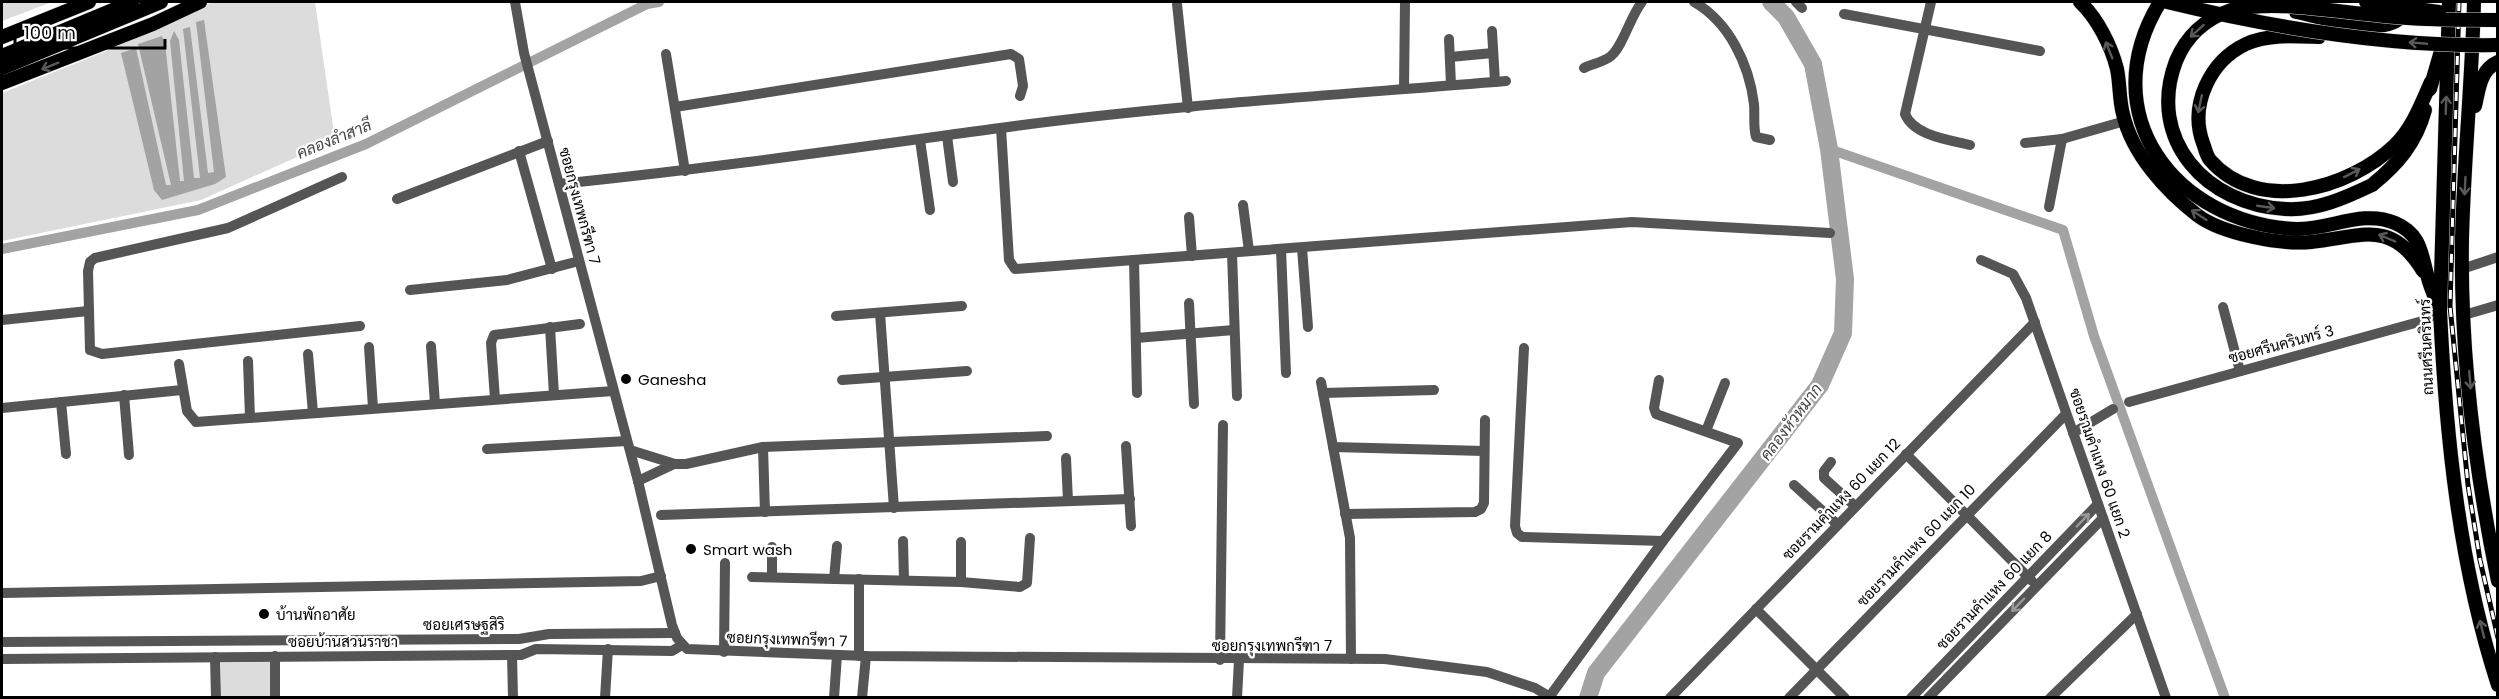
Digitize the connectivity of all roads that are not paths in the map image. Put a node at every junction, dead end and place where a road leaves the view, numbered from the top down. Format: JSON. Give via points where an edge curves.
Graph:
{"nodes":[{"id":1,"x":89,"y":2,"type":"edge"},
{"id":2,"x":132,"y":2,"type":"edge"},
{"id":3,"x":161,"y":2,"type":"edge"},
{"id":4,"x":200,"y":2,"type":"edge"},
{"id":5,"x":515,"y":2,"type":"edge"},
{"id":6,"x":1405,"y":2,"type":"edge"},
{"id":7,"x":1642,"y":2,"type":"edge"},
{"id":8,"x":1694,"y":2,"type":"edge"},
{"id":9,"x":1931,"y":2,"type":"edge"},
{"id":10,"x":2080,"y":2,"type":"edge"},
{"id":11,"x":2160,"y":2,"type":"edge"},
{"id":12,"x":2167,"y":2,"type":"edge"},
{"id":13,"x":2243,"y":2,"type":"edge"},
{"id":14,"x":2366,"y":2,"type":"edge"},
{"id":15,"x":2401,"y":2,"type":"edge"},
{"id":16,"x":2449,"y":2,"type":"edge"},
{"id":17,"x":2474,"y":2,"type":"edge"},
{"id":18,"x":1177,"y":4,"type":"dead end"},
{"id":19,"x":1844,"y":14,"type":"dead end"},
{"id":20,"x":2498,"y":19,"type":"edge"},
{"id":21,"x":2448,"y":26,"type":"junction"},
{"id":22,"x":1925,"y":27,"type":"junction"},
{"id":23,"x":1492,"y":31,"type":"dead end"},
{"id":24,"x":2,"y":38,"type":"edge"},
{"id":25,"x":1449,"y":39,"type":"dead end"},
{"id":26,"x":2372,"y":40,"type":"junction"},
{"id":27,"x":2498,"y":45,"type":"edge"},
{"id":28,"x":2040,"y":51,"type":"dead end"},
{"id":29,"x":1493,"y":53,"type":"junction"},
{"id":30,"x":666,"y":54,"type":"dead end"},
{"id":31,"x":2,"y":56,"type":"edge"},
{"id":32,"x":1450,"y":57,"type":"junction"},
{"id":33,"x":2498,"y":62,"type":"edge"},
{"id":34,"x":2,"y":68,"type":"edge"},
{"id":35,"x":1584,"y":68,"type":"dead end"},
{"id":36,"x":2431,"y":82,"type":"junction"},
{"id":37,"x":2,"y":83,"type":"edge"},
{"id":38,"x":1451,"y":85,"type":"junction"},
{"id":39,"x":1404,"y":89,"type":"junction"},
{"id":40,"x":1020,"y":96,"type":"dead end"},
{"id":41,"x":675,"y":107,"type":"junction"},
{"id":42,"x":1188,"y":108,"type":"junction"},
{"id":43,"x":2125,"y":121,"type":"junction"},
{"id":44,"x":1001,"y":128,"type":"junction"},
{"id":45,"x":947,"y":136,"type":"junction"},
{"id":46,"x":2062,"y":139,"type":"junction"},
{"id":47,"x":920,"y":140,"type":"junction"},
{"id":48,"x":1770,"y":140,"type":"dead end"},
{"id":49,"x":548,"y":141,"type":"junction"},
{"id":50,"x":2025,"y":143,"type":"dead end"},
{"id":51,"x":1970,"y":145,"type":"dead end"},
{"id":52,"x":2467,"y":145,"type":"junction"},
{"id":53,"x":519,"y":151,"type":"junction"},
{"id":54,"x":685,"y":171,"type":"junction"},
{"id":55,"x":342,"y":177,"type":"dead end"},
{"id":56,"x":953,"y":182,"type":"dead end"},
{"id":57,"x":559,"y":184,"type":"junction"},
{"id":58,"x":397,"y":199,"type":"dead end"},
{"id":59,"x":1244,"y":205,"type":"dead end"},
{"id":60,"x":2049,"y":207,"type":"dead end"},
{"id":61,"x":930,"y":210,"type":"dead end"},
{"id":62,"x":1189,"y":217,"type":"dead end"},
{"id":63,"x":1830,"y":233,"type":"dead end"},
{"id":64,"x":1302,"y":248,"type":"junction"},
{"id":65,"x":1281,"y":249,"type":"junction"},
{"id":66,"x":1249,"y":251,"type":"junction"},
{"id":67,"x":1232,"y":253,"type":"junction"},
{"id":68,"x":1192,"y":256,"type":"junction"},
{"id":69,"x":2498,"y":257,"type":"edge"},
{"id":70,"x":1134,"y":260,"type":"junction"},
{"id":71,"x":1981,"y":260,"type":"dead end"},
{"id":72,"x":579,"y":261,"type":"junction"},
{"id":73,"x":552,"y":269,"type":"junction"},
{"id":74,"x":2462,"y":269,"type":"junction"},
{"id":75,"x":2427,"y":278,"type":"junction"},
{"id":76,"x":410,"y":290,"type":"dead end"},
{"id":77,"x":1189,"y":303,"type":"dead end"},
{"id":78,"x":2498,"y":305,"type":"edge"},
{"id":79,"x":962,"y":306,"type":"dead end"},
{"id":80,"x":2223,"y":307,"type":"dead end"},
{"id":81,"x":87,"y":311,"type":"junction"},
{"id":82,"x":2440,"y":311,"type":"junction"},
{"id":83,"x":880,"y":313,"type":"junction"},
{"id":84,"x":2464,"y":315,"type":"junction"},
{"id":85,"x":836,"y":316,"type":"dead end"},
{"id":86,"x":2,"y":320,"type":"edge"},
{"id":87,"x":2035,"y":322,"type":"junction"},
{"id":88,"x":580,"y":324,"type":"dead end"},
{"id":89,"x":360,"y":326,"type":"dead end"},
{"id":90,"x":550,"y":327,"type":"junction"},
{"id":91,"x":1308,"y":327,"type":"dead end"},
{"id":92,"x":1234,"y":330,"type":"junction"},
{"id":93,"x":1191,"y":333,"type":"junction"},
{"id":94,"x":1136,"y":338,"type":"junction"},
{"id":95,"x":431,"y":346,"type":"dead end"},
{"id":96,"x":369,"y":347,"type":"dead end"},
{"id":97,"x":1524,"y":348,"type":"dead end"},
{"id":98,"x":308,"y":354,"type":"dead end"},
{"id":99,"x":248,"y":361,"type":"dead end"},
{"id":100,"x":180,"y":364,"type":"dead end"},
{"id":101,"x":968,"y":371,"type":"dead end"},
{"id":102,"x":2240,"y":371,"type":"junction"},
{"id":103,"x":1286,"y":373,"type":"dead end"},
{"id":104,"x":885,"y":377,"type":"junction"},
{"id":105,"x":842,"y":380,"type":"dead end"},
{"id":106,"x":1659,"y":380,"type":"dead end"},
{"id":107,"x":1725,"y":384,"type":"dead end"},
{"id":108,"x":182,"y":390,"type":"junction"},
{"id":109,"x":1434,"y":390,"type":"dead end"},
{"id":110,"x":613,"y":391,"type":"junction"},
{"id":111,"x":1137,"y":393,"type":"dead end"},
{"id":112,"x":124,"y":395,"type":"junction"},
{"id":113,"x":554,"y":395,"type":"junction"},
{"id":114,"x":1237,"y":396,"type":"dead end"},
{"id":115,"x":495,"y":399,"type":"junction"},
{"id":116,"x":61,"y":402,"type":"junction"},
{"id":117,"x":2129,"y":402,"type":"dead end"},
{"id":118,"x":435,"y":404,"type":"junction"},
{"id":119,"x":1194,"y":404,"type":"dead end"},
{"id":120,"x":2,"y":408,"type":"edge"},
{"id":121,"x":373,"y":408,"type":"junction"},
{"id":122,"x":2113,"y":409,"type":"dead end"},
{"id":123,"x":313,"y":413,"type":"junction"},
{"id":124,"x":2067,"y":414,"type":"junction"},
{"id":125,"x":250,"y":417,"type":"junction"},
{"id":126,"x":1485,"y":420,"type":"dead end"},
{"id":127,"x":1223,"y":425,"type":"dead end"},
{"id":128,"x":1706,"y":431,"type":"junction"},
{"id":129,"x":2073,"y":433,"type":"junction"},
{"id":130,"x":1047,"y":436,"type":"dead end"},
{"id":131,"x":889,"y":441,"type":"junction"},
{"id":132,"x":629,"y":446,"type":"junction"},
{"id":133,"x":1126,"y":446,"type":"dead end"},
{"id":134,"x":763,"y":447,"type":"junction"},
{"id":135,"x":1333,"y":447,"type":"junction"},
{"id":136,"x":487,"y":449,"type":"dead end"},
{"id":137,"x":1485,"y":452,"type":"junction"},
{"id":138,"x":66,"y":454,"type":"dead end"},
{"id":139,"x":1906,"y":454,"type":"junction"},
{"id":140,"x":129,"y":455,"type":"dead end"},
{"id":141,"x":1066,"y":458,"type":"dead end"},
{"id":142,"x":1831,"y":462,"type":"dead end"},
{"id":143,"x":675,"y":464,"type":"junction"},
{"id":144,"x":638,"y":481,"type":"junction"},
{"id":145,"x":1794,"y":485,"type":"dead end"},
{"id":146,"x":1130,"y":499,"type":"junction"},
{"id":147,"x":1068,"y":501,"type":"junction"},
{"id":148,"x":2098,"y":504,"type":"junction"},
{"id":149,"x":1855,"y":506,"type":"junction"},
{"id":150,"x":894,"y":508,"type":"junction"},
{"id":151,"x":765,"y":512,"type":"junction"},
{"id":152,"x":1345,"y":514,"type":"junction"},
{"id":153,"x":662,"y":515,"type":"dead end"},
{"id":154,"x":1966,"y":515,"type":"junction"},
{"id":155,"x":2103,"y":519,"type":"junction"},
{"id":156,"x":1837,"y":524,"type":"junction"},
{"id":157,"x":1131,"y":526,"type":"dead end"},
{"id":158,"x":1030,"y":538,"type":"dead end"},
{"id":159,"x":903,"y":541,"type":"dead end"},
{"id":160,"x":1664,"y":541,"type":"junction"},
{"id":161,"x":961,"y":542,"type":"dead end"},
{"id":162,"x":837,"y":546,"type":"dead end"},
{"id":163,"x":772,"y":547,"type":"dead end"},
{"id":164,"x":725,"y":563,"type":"dead end"},
{"id":165,"x":661,"y":576,"type":"junction"},
{"id":166,"x":752,"y":577,"type":"dead end"},
{"id":167,"x":772,"y":577,"type":"junction"},
{"id":168,"x":2028,"y":577,"type":"junction"},
{"id":169,"x":834,"y":579,"type":"junction"},
{"id":170,"x":859,"y":579,"type":"junction"},
{"id":171,"x":904,"y":580,"type":"junction"},
{"id":172,"x":2498,"y":581,"type":"edge"},
{"id":173,"x":961,"y":582,"type":"junction"},
{"id":174,"x":2037,"y":586,"type":"junction"},
{"id":175,"x":2,"y":593,"type":"edge"},
{"id":176,"x":1756,"y":609,"type":"junction"},
{"id":177,"x":2137,"y":614,"type":"junction"},
{"id":178,"x":675,"y":633,"type":"junction"},
{"id":179,"x":2,"y":642,"type":"edge"},
{"id":180,"x":681,"y":645,"type":"junction"},
{"id":181,"x":608,"y":649,"type":"junction"},
{"id":182,"x":724,"y":652,"type":"junction"},
{"id":183,"x":1954,"y":653,"type":"junction"},
{"id":184,"x":512,"y":655,"type":"junction"},
{"id":185,"x":837,"y":655,"type":"junction"},
{"id":186,"x":275,"y":656,"type":"junction"},
{"id":187,"x":862,"y":656,"type":"junction"},
{"id":188,"x":214,"y":657,"type":"junction"},
{"id":189,"x":2,"y":658,"type":"edge"},
{"id":190,"x":1220,"y":660,"type":"junction"},
{"id":191,"x":1239,"y":660,"type":"junction"},
{"id":192,"x":1351,"y":660,"type":"junction"},
{"id":193,"x":2494,"y":661,"type":"edge"},
{"id":194,"x":1963,"y":662,"type":"junction"},
{"id":195,"x":1816,"y":669,"type":"junction"},
{"id":196,"x":2498,"y":685,"type":"edge"},
{"id":197,"x":1551,"y":697,"type":"edge"},
{"id":198,"x":2165,"y":697,"type":"edge"},
{"id":199,"x":216,"y":698,"type":"edge"},
{"id":200,"x":275,"y":698,"type":"edge"},
{"id":201,"x":513,"y":698,"type":"edge"},
{"id":202,"x":605,"y":698,"type":"edge"},
{"id":203,"x":834,"y":698,"type":"edge"},
{"id":204,"x":862,"y":698,"type":"edge"},
{"id":205,"x":1237,"y":698,"type":"edge"},
{"id":206,"x":1670,"y":698,"type":"edge"},
{"id":207,"x":1789,"y":698,"type":"edge"},
{"id":208,"x":1845,"y":698,"type":"edge"},
{"id":209,"x":1911,"y":698,"type":"edge"},
{"id":210,"x":1928,"y":698,"type":"edge"},
{"id":211,"x":2050,"y":698,"type":"edge"}],
"edges":[{"from":1,"to":24,"type":"main road"},
{"from":2,"to":31,"type":"main road"},
{"from":3,"to":34,"type":"main road"},
{"from":4,"to":37,"type":"main road","one_way":true},
{"from":5,"to":49,"type":"street","name":"ซอยกรุงเทพกรีฑา 7","via":[[524,53]]},
{"from":6,"to":39,"type":"street"},
{"from":7,"to":35,"type":"street","via":[[1626,25],[1617,50],[1609,58]]},
{"from":8,"to":48,"type":"street","via":[[1716,17],[1733,42],[1748,75],[1756,137]]},
{"from":9,"to":22,"type":"street"},
{"from":43,"to":10,"type":"main road","one_way":true,"via":[[2117,68],[2102,33]]},
{"from":11,"to":75,"type":"main road","via":[[2144,27],[2136,57],[2135,90],[2142,124],[2175,181],[2196,198],[2254,223],[2297,229],[2366,217],[2394,223],[2418,241]]},
{"from":12,"to":26,"type":"main road","bridge":true},
{"from":13,"to":15,"type":"main road","via":[[2376,27],[2399,19]]},
{"from":14,"to":20,"type":"main road","bridge":true},
{"from":16,"to":21,"type":"main road","name":"ถนนศรีนครินทร์"},
{"from":17,"to":52,"type":"main road"},
{"from":18,"to":42,"type":"street"},
{"from":19,"to":22,"type":"street"},
{"from":20,"to":36,"type":"main road","one_way":true,"bridge":true,"via":[[2414,19],[2268,4],[2230,10],[2197,29],[2183,45],[2170,79],[2167,113],[2177,145],[2197,173],[2223,192],[2253,205],[2287,209],[2319,206],[2372,185],[2398,162],[2420,127]]},
{"from":21,"to":36,"type":"main road"},
{"from":82,"to":21,"type":"main road","name":"ถนนศรีนครินทร์","one_way":true},
{"from":22,"to":28,"type":"street"},
{"from":22,"to":51,"type":"street","via":[[1906,118],[1932,135]]},
{"from":23,"to":29,"type":"street"},
{"from":25,"to":32,"type":"street"},
{"from":27,"to":26,"type":"main road","one_way":true,"bridge":true},
{"from":26,"to":36,"type":"main road","one_way":true,"bridge":true,"via":[[2307,36],[2266,39],[2247,44],[2224,59],[2198,105],[2198,132],[2208,158],[2229,177],[2250,185],[2297,192],[2326,186],[2378,159],[2406,132]]},
{"from":29,"to":32,"type":"street"},
{"from":29,"to":38,"type":"street","via":[[1500,81]]},
{"from":30,"to":41,"type":"street"},
{"from":32,"to":38,"type":"street"},
{"from":33,"to":52,"type":"main road","via":[[2481,78]]},
{"from":38,"to":39,"type":"street"},
{"from":39,"to":42,"type":"street"},
{"from":40,"to":41,"type":"street","via":[[1023,86],[1019,59],[1011,54]]},
{"from":41,"to":54,"type":"street"},
{"from":42,"to":44,"type":"street"},
{"from":43,"to":46,"type":"street"},
{"from":75,"to":43,"type":"main road","one_way":true,"via":[[2404,247],[2377,233],[2310,243],[2288,242],[2234,231],[2199,217],[2157,179]]},
{"from":44,"to":45,"type":"street"},
{"from":44,"to":70,"type":"street","via":[[1009,260],[1015,269]]},
{"from":45,"to":47,"type":"street"},
{"from":45,"to":56,"type":"street"},
{"from":46,"to":50,"type":"street"},
{"from":46,"to":60,"type":"street"},
{"from":47,"to":54,"type":"street"},
{"from":47,"to":61,"type":"street"},
{"from":49,"to":53,"type":"street"},
{"from":49,"to":57,"type":"street","name":"ซอยกรุงเทพกรีฑา 7"},
{"from":52,"to":74,"type":"main road","one_way":true},
{"from":53,"to":58,"type":"street"},
{"from":53,"to":73,"type":"street"},
{"from":54,"to":57,"type":"street"},
{"from":55,"to":81,"type":"street","via":[[228,228],[95,258],[88,271]]},
{"from":57,"to":72,"type":"street","name":"ซอยกรุงเทพกรีฑา 7"},
{"from":59,"to":66,"type":"street"},
{"from":62,"to":68,"type":"street"},
{"from":63,"to":64,"type":"street","via":[[1632,222]]},
{"from":64,"to":65,"type":"street"},
{"from":64,"to":91,"type":"street"},
{"from":65,"to":66,"type":"street"},
{"from":65,"to":103,"type":"street"},
{"from":66,"to":67,"type":"street"},
{"from":67,"to":68,"type":"street"},
{"from":67,"to":92,"type":"street"},
{"from":68,"to":70,"type":"street"},
{"from":69,"to":74,"type":"street"},
{"from":70,"to":94,"type":"street"},
{"from":71,"to":87,"type":"street","name":"ซอยรามคำแหง 60 แยก 2","via":[[2013,274]]},
{"from":72,"to":73,"type":"street"},
{"from":72,"to":110,"type":"street","name":"ซอยกรุงเทพกรีฑา 7"},
{"from":73,"to":76,"type":"street","via":[[507,280]]},
{"from":74,"to":84,"type":"main road"},
{"from":75,"to":82,"type":"main road"},
{"from":77,"to":93,"type":"street"},
{"from":78,"to":84,"type":"street"},
{"from":79,"to":83,"type":"street"},
{"from":80,"to":102,"type":"street"},
{"from":81,"to":86,"type":"street"},
{"from":81,"to":89,"type":"street","via":[[90,350],[102,354]]},
{"from":82,"to":102,"type":"street","name":"ซอยศรีนครินทร์ 3","via":[[2426,320]]},
{"from":193,"to":82,"type":"main road","name":"ถนนศรีนครินทร์","one_way":true,"via":[[2456,501]]},
{"from":83,"to":85,"type":"street"},
{"from":83,"to":104,"type":"street"},
{"from":84,"to":172,"type":"main road","one_way":true,"via":[[2476,444]]},
{"from":87,"to":124,"type":"street","name":"ซอยรามคำแหง 60 แยก 2"},
{"from":87,"to":139,"type":"street","name":"ซอยรามคำแหง 60 แยก 12"},
{"from":88,"to":90,"type":"street"},
{"from":90,"to":113,"type":"street"},
{"from":90,"to":115,"type":"street","via":[[494,335],[491,343]]},
{"from":92,"to":93,"type":"street"},
{"from":92,"to":114,"type":"street"},
{"from":93,"to":94,"type":"street"},
{"from":93,"to":119,"type":"street"},
{"from":94,"to":111,"type":"street"},
{"from":95,"to":118,"type":"street"},
{"from":96,"to":121,"type":"street"},
{"from":97,"to":160,"type":"street","via":[[1517,533],[1522,537]]},
{"from":98,"to":123,"type":"street"},
{"from":99,"to":125,"type":"street"},
{"from":100,"to":108,"type":"street"},
{"from":101,"to":104,"type":"street"},
{"from":102,"to":117,"type":"street","name":"ซอยศรีนครินทร์ 3"},
{"from":104,"to":105,"type":"street"},
{"from":104,"to":131,"type":"street"},
{"from":106,"to":128,"type":"street","via":[[1656,414]]},
{"from":107,"to":128,"type":"street"},
{"from":108,"to":112,"type":"street"},
{"from":108,"to":125,"type":"street","via":[[187,411],[196,422]]},
{"from":109,"to":135,"type":"street","via":[[1322,388]]},
{"from":110,"to":113,"type":"street"},
{"from":110,"to":132,"type":"street","name":"ซอยกรุงเทพกรีฑา 7"},
{"from":112,"to":116,"type":"street"},
{"from":112,"to":140,"type":"street"},
{"from":113,"to":115,"type":"street"},
{"from":115,"to":118,"type":"street"},
{"from":116,"to":120,"type":"street"},
{"from":116,"to":138,"type":"street"},
{"from":118,"to":121,"type":"street"},
{"from":121,"to":123,"type":"street"},
{"from":122,"to":129,"type":"street"},
{"from":123,"to":125,"type":"street"},
{"from":124,"to":129,"type":"street","name":"ซอยรามคำแหง 60 แยก 2"},
{"from":124,"to":154,"type":"street","name":"ซอยรามคำแหง 60 แยก 10"},
{"from":126,"to":137,"type":"street"},
{"from":127,"to":190,"type":"street"},
{"from":128,"to":160,"type":"street","via":[[1738,443]]},
{"from":129,"to":148,"type":"street","name":"ซอยรามคำแหง 60 แยก 2"},
{"from":130,"to":131,"type":"street"},
{"from":131,"to":134,"type":"street"},
{"from":131,"to":150,"type":"street"},
{"from":132,"to":136,"type":"street"},
{"from":132,"to":143,"type":"street"},
{"from":132,"to":144,"type":"street","name":"ซอยกรุงเทพกรีฑา 7"},
{"from":133,"to":146,"type":"street"},
{"from":134,"to":143,"type":"street"},
{"from":134,"to":151,"type":"street"},
{"from":135,"to":137,"type":"street"},
{"from":135,"to":152,"type":"street"},
{"from":137,"to":152,"type":"street","via":[[1484,503],[1475,512]]},
{"from":139,"to":149,"type":"street","name":"ซอยรามคำแหง 60 แยก 12"},
{"from":139,"to":154,"type":"street"},
{"from":141,"to":147,"type":"street"},
{"from":142,"to":149,"type":"street","via":[[1824,478]]},
{"from":143,"to":144,"type":"street"},
{"from":144,"to":165,"type":"street","name":"ซอยกรุงเทพกรีฑา 7"},
{"from":145,"to":156,"type":"street"},
{"from":146,"to":147,"type":"street"},
{"from":146,"to":157,"type":"street"},
{"from":147,"to":150,"type":"street"},
{"from":148,"to":155,"type":"street","name":"ซอยรามคำแหง 60 แยก 2"},
{"from":168,"to":148,"type":"street","name":"ซอยรามคำแหง 60 แยก 8","one_way":true},
{"from":149,"to":156,"type":"street","name":"ซอยรามคำแหง 60 แยก 12"},
{"from":150,"to":151,"type":"street"},
{"from":151,"to":153,"type":"street"},
{"from":152,"to":192,"type":"street","via":[[1350,538]]},
{"from":154,"to":168,"type":"street"},
{"from":154,"to":195,"type":"street","name":"ซอยรามคำแหง 60 แยก 10"},
{"from":155,"to":174,"type":"street","name":"ซอยรามคำแหง 60 แยก 8"},
{"from":155,"to":177,"type":"street","name":"ซอยรามคำแหง 60 แยก 2"},
{"from":156,"to":176,"type":"street","name":"ซอยรามคำแหง 60 แยก 12"},
{"from":158,"to":173,"type":"street","via":[[1025,586]]},
{"from":159,"to":171,"type":"street"},
{"from":160,"to":197,"type":"street"},
{"from":161,"to":173,"type":"street"},
{"from":162,"to":169,"type":"street"},
{"from":163,"to":167,"type":"street"},
{"from":164,"to":182,"type":"street"},
{"from":165,"to":175,"type":"street","via":[[644,580]]},
{"from":165,"to":178,"type":"street","name":"ซอยกรุงเทพกรีฑา 7"},
{"from":166,"to":167,"type":"street"},
{"from":167,"to":169,"type":"street"},
{"from":168,"to":174,"type":"street"},
{"from":168,"to":183,"type":"street","name":"ซอยรามคำแหง 60 แยก 8"},
{"from":169,"to":170,"type":"street"},
{"from":170,"to":171,"type":"street"},
{"from":170,"to":187,"type":"street"},
{"from":171,"to":173,"type":"street"},
{"from":174,"to":194,"type":"street","name":"ซอยรามคำแหง 60 แยก 8","one_way":true},
{"from":176,"to":195,"type":"street"},
{"from":176,"to":206,"type":"street","name":"ซอยรามคำแหง 60 แยก 12"},
{"from":177,"to":198,"type":"street","name":"ซอยรามคำแหง 60 แยก 2"},
{"from":177,"to":211,"type":"street"},
{"from":178,"to":179,"type":"street","name":"ซอยเศรษฐสิริ","via":[[549,634],[519,639]]},
{"from":178,"to":180,"type":"street","name":"ซอยกรุงเทพกรีฑา 7"},
{"from":180,"to":181,"type":"street","name":"ซอยบ้านสวนราชา","via":[[672,651]]},
{"from":180,"to":182,"type":"street","name":"ซอยกรุงเทพกรีฑา 7","via":[[693,651]]},
{"from":181,"to":184,"type":"street","name":"ซอยบ้านสวนราชา","via":[[536,649]]},
{"from":181,"to":202,"type":"street"},
{"from":182,"to":185,"type":"street","name":"ซอยกรุงเทพกรีฑา 7"},
{"from":183,"to":194,"type":"street"},
{"from":183,"to":209,"type":"street","name":"ซอยรามคำแหง 60 แยก 8"},
{"from":184,"to":186,"type":"street","name":"ซอยบ้านสวนราชา"},
{"from":184,"to":201,"type":"street"},
{"from":185,"to":187,"type":"street","name":"ซอยกรุงเทพกรีฑา 7"},
{"from":185,"to":203,"type":"street"},
{"from":186,"to":188,"type":"street","name":"ซอยบ้านสวนราชา"},
{"from":186,"to":200,"type":"street"},
{"from":187,"to":190,"type":"street","name":"ซอยกรุงเทพกรีฑา 7"},
{"from":187,"to":204,"type":"street"},
{"from":188,"to":189,"type":"street","name":"ซอยบ้านสวนราชา"},
{"from":188,"to":199,"type":"street"},
{"from":190,"to":191,"type":"street","name":"ซอยกรุงเทพกรีฑา 7"},
{"from":191,"to":192,"type":"street","name":"ซอยกรุงเทพกรีฑา 7"},
{"from":191,"to":205,"type":"street"},
{"from":192,"to":197,"type":"street","name":"ซอยกรุงเทพกรีฑา 7","via":[[1385,659],[1487,672]]},
{"from":193,"to":196,"type":"main road","name":"ถนนศรีนครินทร์"},
{"from":194,"to":210,"type":"street","name":"ซอยรามคำแหง 60 แยก 8"},
{"from":195,"to":207,"type":"street","name":"ซอยรามคำแหง 60 แยก 10"},
{"from":195,"to":208,"type":"street"}]}
